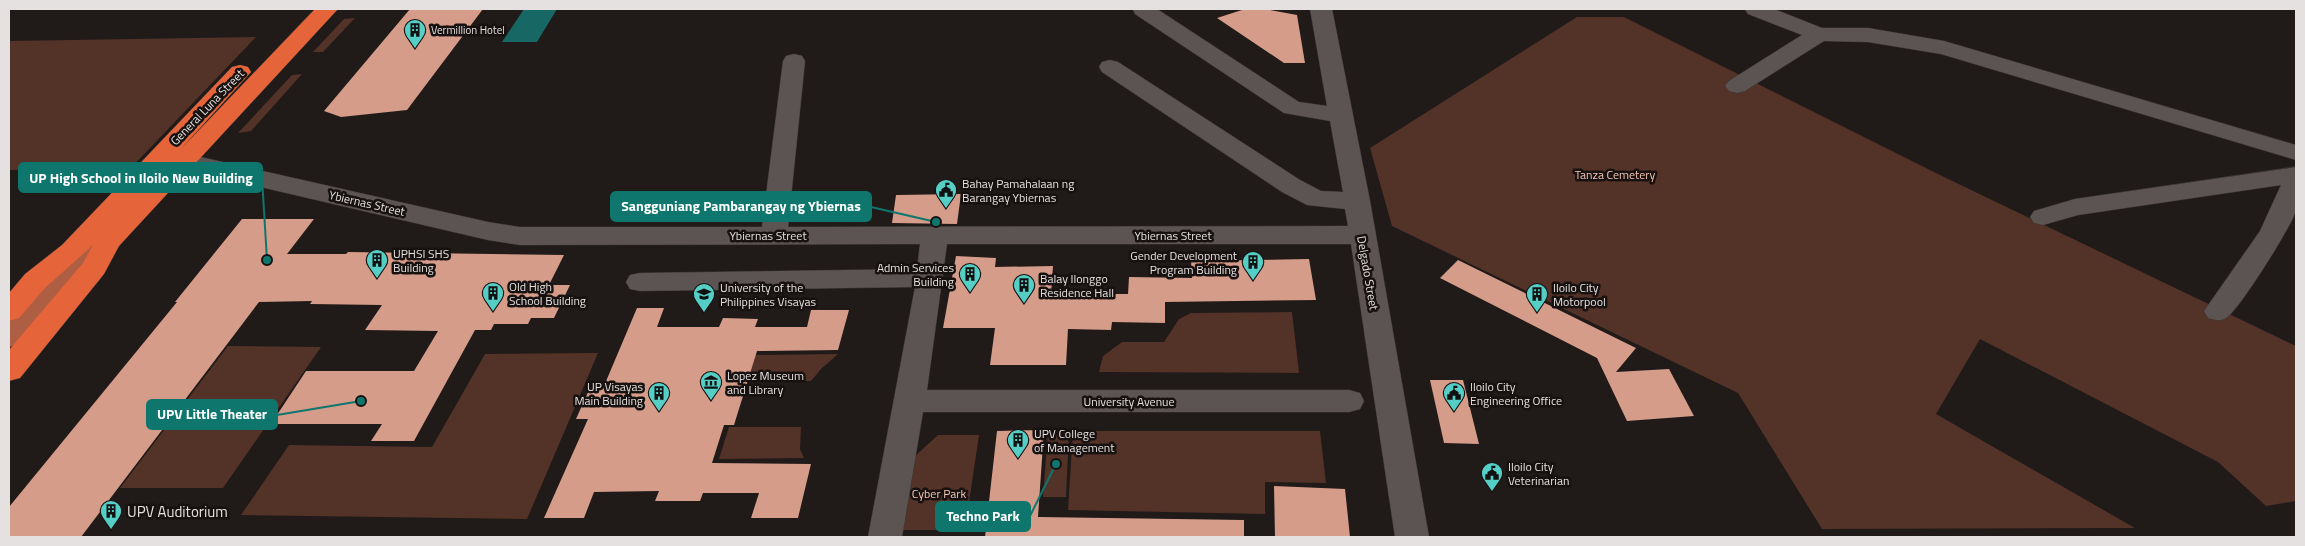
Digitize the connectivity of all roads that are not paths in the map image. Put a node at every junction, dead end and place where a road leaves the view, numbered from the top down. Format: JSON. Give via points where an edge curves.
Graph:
{"nodes":[{"id":1,"x":302,"y":9,"type":"edge"},
{"id":2,"x":327,"y":9,"type":"edge"},
{"id":3,"x":1143,"y":9,"type":"edge"},
{"id":4,"x":1321,"y":9,"type":"edge"},
{"id":5,"x":1756,"y":9,"type":"edge"},
{"id":6,"x":1819,"y":34,"type":"junction"},
{"id":7,"x":794,"y":61,"type":"dead end"},
{"id":8,"x":1110,"y":67,"type":"dead end"},
{"id":9,"x":1737,"y":86,"type":"dead end"},
{"id":10,"x":1340,"y":115,"type":"junction"},
{"id":11,"x":2296,"y":152,"type":"edge"},
{"id":12,"x":184,"y":161,"type":"junction"},
{"id":13,"x":2296,"y":176,"type":"edge"},
{"id":14,"x":1356,"y":201,"type":"junction"},
{"id":15,"x":2043,"y":217,"type":"dead end"},
{"id":16,"x":774,"y":235,"type":"junction"},
{"id":17,"x":1361,"y":235,"type":"junction"},
{"id":18,"x":936,"y":236,"type":"junction"},
{"id":19,"x":108,"y":242,"type":"junction"},
{"id":20,"x":71,"y":260,"type":"junction"},
{"id":21,"x":930,"y":278,"type":"junction"},
{"id":22,"x":640,"y":282,"type":"dead end"},
{"id":23,"x":9,"y":311,"type":"edge"},
{"id":24,"x":2218,"y":311,"type":"dead end"},
{"id":25,"x":9,"y":337,"type":"edge"},
{"id":26,"x":9,"y":370,"type":"edge"},
{"id":27,"x":910,"y":401,"type":"junction"},
{"id":28,"x":1349,"y":401,"type":"dead end"},
{"id":29,"x":885,"y":537,"type":"edge"},
{"id":30,"x":1412,"y":537,"type":"edge"}],
"edges":[{"from":1,"to":20,"type":"highway","name":"General Luna Street","via":[[168,147]]},
{"from":2,"to":12,"type":"highway","name":"General Luna Street"},
{"from":3,"to":10,"type":"street","via":[[1292,108]]},
{"from":4,"to":10,"type":"street","name":"Delgado Street"},
{"from":5,"to":6,"type":"street"},
{"from":6,"to":9,"type":"street"},
{"from":6,"to":11,"type":"street","via":[[1868,35],[1944,48]]},
{"from":7,"to":16,"type":"street"},
{"from":8,"to":14,"type":"street","via":[[1316,200]]},
{"from":10,"to":14,"type":"street","name":"Delgado Street"},
{"from":12,"to":16,"type":"street","name":"Ybiernas Street","via":[[520,236]]},
{"from":12,"to":19,"type":"highway","name":"General Luna Street"},
{"from":13,"to":15,"type":"street","via":[[2075,208]]},
{"from":13,"to":24,"type":"street","via":[[2289,202],[2264,251]]},
{"from":14,"to":17,"type":"street","name":"Delgado Street"},
{"from":16,"to":18,"type":"street","name":"Ybiernas Street"},
{"from":17,"to":18,"type":"street","name":"Ybiernas Street"},
{"from":17,"to":30,"type":"street","name":"Delgado Street"},
{"from":18,"to":21,"type":"street"},
{"from":19,"to":20,"type":"main road","name":"General Luna Street"},
{"from":19,"to":26,"type":"highway","name":"General Luna Street","via":[[94,268]]},
{"from":20,"to":23,"type":"highway","name":"General Luna Street","via":[[34,281]]},
{"from":20,"to":25,"type":"main road"},
{"from":21,"to":22,"type":"street"},
{"from":21,"to":27,"type":"street"},
{"from":27,"to":28,"type":"street","name":"University Avenue"},
{"from":27,"to":29,"type":"street"}]}
